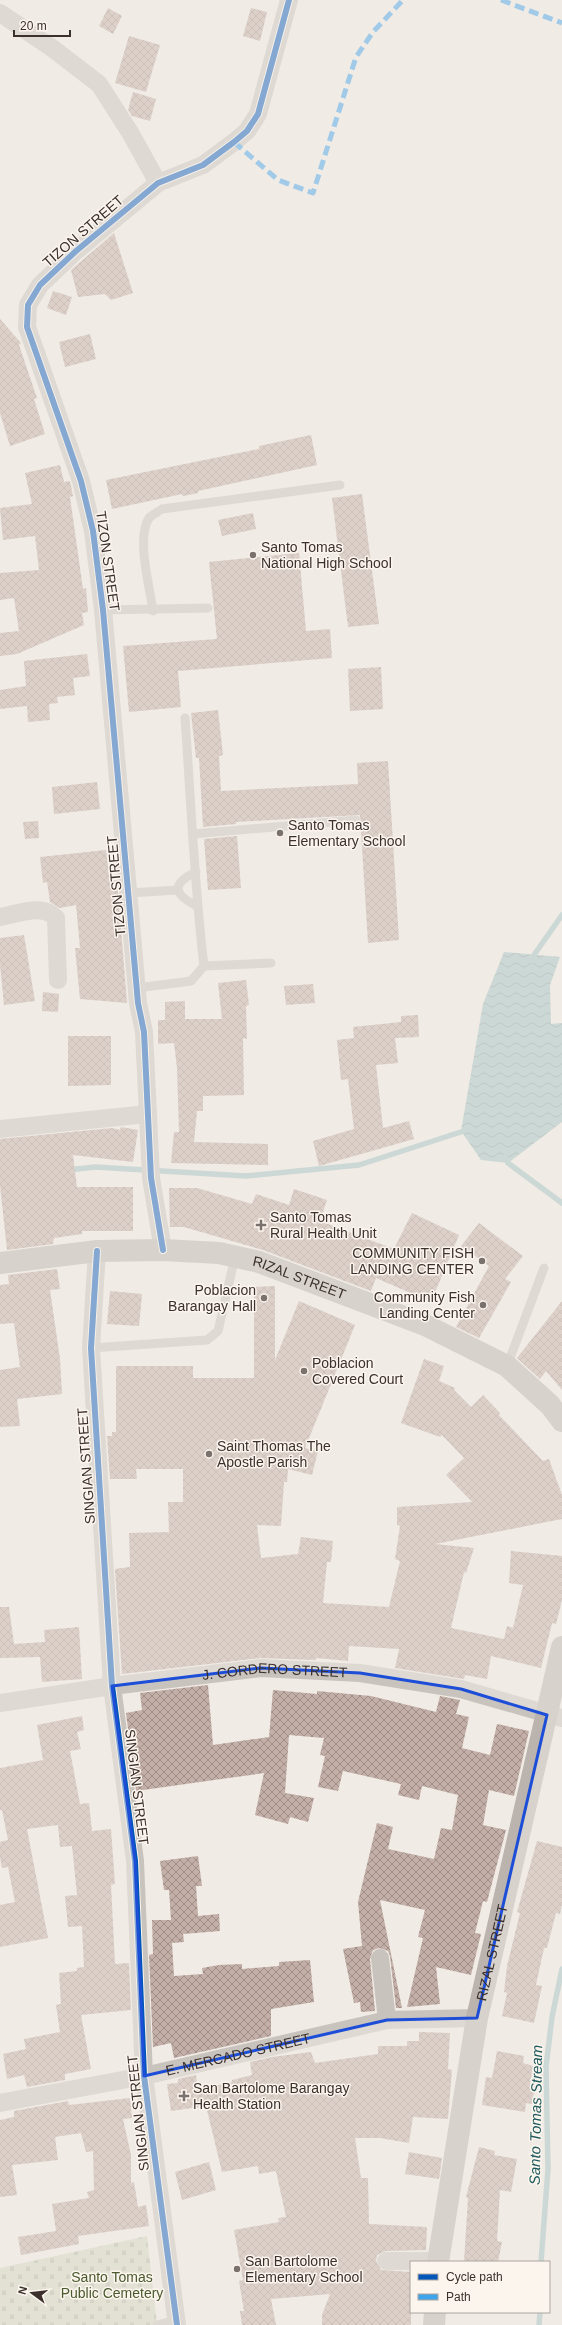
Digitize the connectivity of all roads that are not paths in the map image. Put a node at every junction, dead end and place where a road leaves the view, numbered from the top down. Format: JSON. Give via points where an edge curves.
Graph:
{"nodes":[{"id":1,"x":289,"y":0,"type":"edge"},
{"id":2,"x":0,"y":13,"type":"edge"},
{"id":3,"x":158,"y":183,"type":"junction"},
{"id":4,"x":340,"y":485,"type":"dead end"},
{"id":5,"x":208,"y":608,"type":"dead end"},
{"id":6,"x":103,"y":610,"type":"junction"},
{"id":7,"x":153,"y":611,"type":"junction"},
{"id":8,"x":185,"y":718,"type":"dead end"},
{"id":9,"x":356,"y":820,"type":"dead end"},
{"id":10,"x":193,"y":834,"type":"junction"},
{"id":11,"x":196,"y":872,"type":"junction"},
{"id":12,"x":178,"y":890,"type":"junction"},
{"id":13,"x":129,"y":893,"type":"junction"},
{"id":14,"x":197,"y":906,"type":"junction"},
{"id":15,"x":0,"y":917,"type":"edge"},
{"id":16,"x":271,"y":963,"type":"dead end"},
{"id":17,"x":204,"y":966,"type":"junction"},
{"id":18,"x":58,"y":980,"type":"dead end"},
{"id":19,"x":137,"y":988,"type":"junction"},
{"id":20,"x":148,"y":1114,"type":"junction"},
{"id":21,"x":0,"y":1129,"type":"edge"},
{"id":22,"x":97,"y":1250,"type":"junction"},
{"id":23,"x":164,"y":1250,"type":"junction"},
{"id":24,"x":235,"y":1257,"type":"junction"},
{"id":25,"x":0,"y":1263,"type":"edge"},
{"id":26,"x":544,"y":1268,"type":"dead end"},
{"id":27,"x":90,"y":1348,"type":"junction"},
{"id":28,"x":507,"y":1366,"type":"junction"},
{"id":29,"x":562,"y":1421,"type":"edge"},
{"id":30,"x":562,"y":1647,"type":"edge"},
{"id":31,"x":112,"y":1686,"type":"junction"},
{"id":32,"x":0,"y":1703,"type":"edge"},
{"id":33,"x":555,"y":1716,"type":"edge"},
{"id":34,"x":380,"y":1958,"type":"dead end"},
{"id":35,"x":476,"y":2018,"type":"junction"},
{"id":36,"x":387,"y":2020,"type":"junction"},
{"id":37,"x":144,"y":2076,"type":"junction"},
{"id":38,"x":0,"y":2103,"type":"edge"},
{"id":39,"x":386,"y":2261,"type":"dead end"},
{"id":40,"x":410,"y":2261,"type":"edge"},
{"id":41,"x":438,"y":2261,"type":"edge"},
{"id":42,"x":435,"y":2313,"type":"edge"},
{"id":43,"x":176,"y":2323,"type":"edge"},
{"id":44,"x":157,"y":2325,"type":"edge"},
{"id":45,"x":434,"y":2325,"type":"edge"}],
"edges":[{"from":1,"to":3,"type":"street","name":"TIZON STREET","via":[[258,114],[247,131],[202,165]]},
{"from":2,"to":3,"type":"street","via":[[100,84]]},
{"from":3,"to":6,"type":"street","name":"TIZON STREET","via":[[40,284],[28,305],[27,327],[81,481],[94,531]]},
{"from":4,"to":7,"type":"lane","via":[[162,509],[150,518],[145,530],[144,546]]},
{"from":5,"to":7,"type":"lane"},
{"from":6,"to":7,"type":"lane"},
{"from":6,"to":13,"type":"street","name":"TIZON STREET"},
{"from":8,"to":10,"type":"lane"},
{"from":9,"to":10,"type":"lane"},
{"from":10,"to":11,"type":"lane"},
{"from":11,"to":12,"type":"lane","via":[[186,877]]},
{"from":11,"to":14,"type":"lane"},
{"from":12,"to":13,"type":"lane"},
{"from":12,"to":14,"type":"lane","via":[[180,895]]},
{"from":13,"to":19,"type":"street","name":"TIZON STREET"},
{"from":14,"to":17,"type":"lane"},
{"from":15,"to":18,"type":"street","via":[[41,909],[50,911],[56,918]]},
{"from":16,"to":17,"type":"lane"},
{"from":17,"to":19,"type":"lane","via":[[191,981]]},
{"from":19,"to":20,"type":"street","name":"TIZON STREET","via":[[144,1032]]},
{"from":20,"to":21,"type":"street"},
{"from":20,"to":23,"type":"street","name":"TIZON STREET","via":[[151,1178]]},
{"from":22,"to":23,"type":"street","name":"RIZAL STREET"},
{"from":22,"to":25,"type":"street","name":"RIZAL STREET"},
{"from":22,"to":27,"type":"street","name":"SINGIAN STREET"},
{"from":23,"to":24,"type":"street","name":"RIZAL STREET"},
{"from":24,"to":27,"type":"lane","via":[[218,1331],[207,1340]]},
{"from":24,"to":28,"type":"street","name":"RIZAL STREET","via":[[259,1262],[425,1325]]},
{"from":26,"to":28,"type":"lane"},
{"from":27,"to":31,"type":"street","name":"SINGIAN STREET"},
{"from":28,"to":29,"type":"street","name":"RIZAL STREET","via":[[550,1405]]},
{"from":30,"to":33,"type":"street","name":"RIZAL STREET"},
{"from":31,"to":32,"type":"street","name":"J. CORDERO STREET"},
{"from":31,"to":33,"type":"street","name":"J. CORDERO STREET","via":[[260,1668],[360,1672],[461,1690]]},
{"from":31,"to":37,"type":"street","name":"SINGIAN STREET","via":[[134,1861]]},
{"from":33,"to":35,"type":"street","name":"RIZAL STREET"},
{"from":34,"to":36,"type":"street"},
{"from":35,"to":36,"type":"street","name":"E. MERCADO STREET"},
{"from":35,"to":41,"type":"street","name":"RIZAL STREET"},
{"from":36,"to":37,"type":"street","name":"E. MERCADO STREET"},
{"from":37,"to":38,"type":"street","name":"E. MERCADO STREET"},
{"from":37,"to":43,"type":"street","name":"SINGIAN STREET"},
{"from":39,"to":40,"type":"street"},
{"from":42,"to":45,"type":"street"},
{"from":43,"to":44,"type":"lane"}]}
